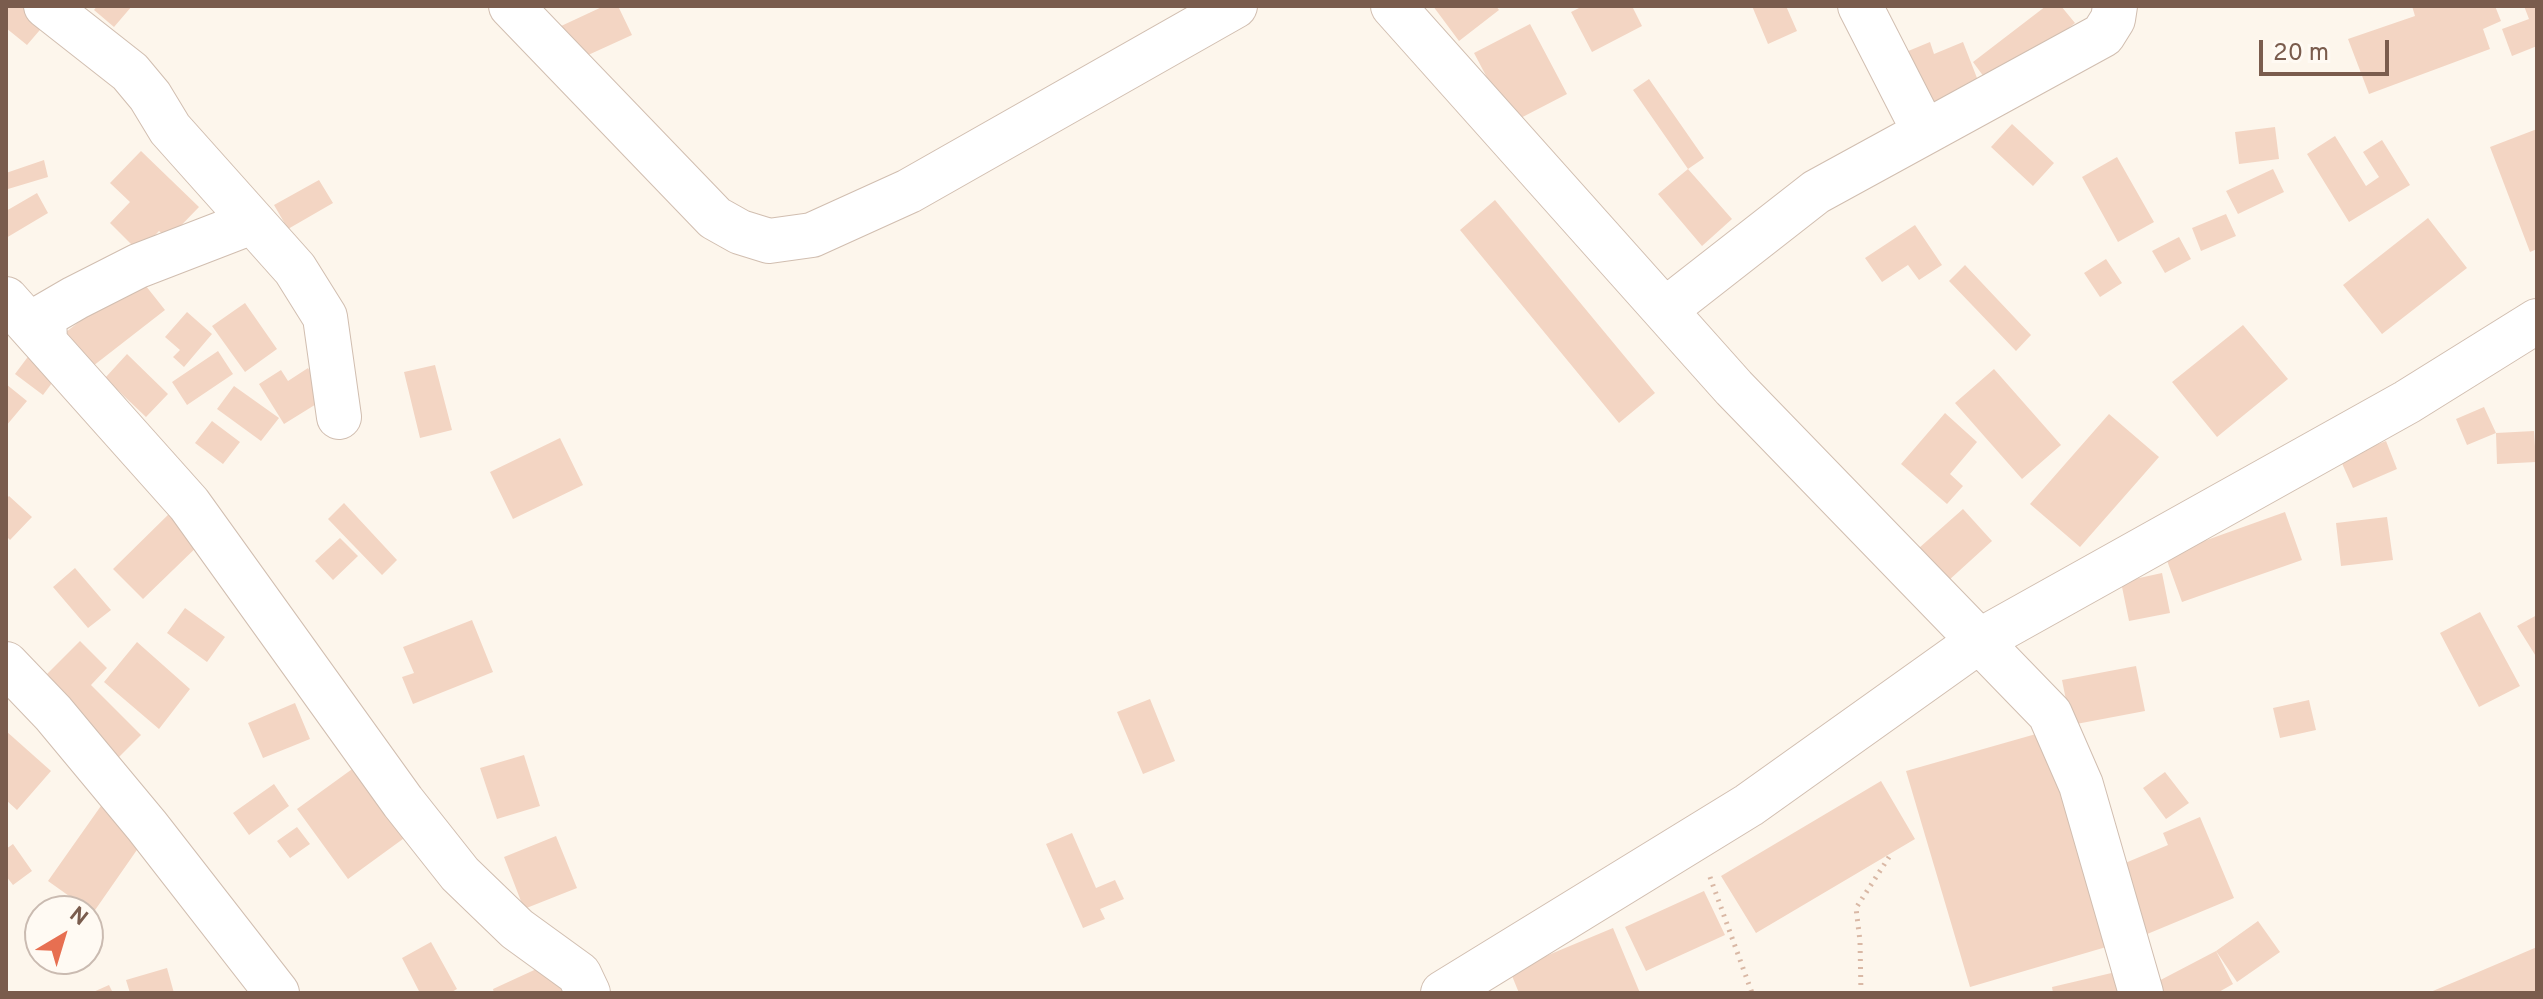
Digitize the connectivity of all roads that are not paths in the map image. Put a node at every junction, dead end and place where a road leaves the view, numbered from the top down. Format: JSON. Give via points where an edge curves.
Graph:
{"nodes":[{"id":1,"x":46,"y":6,"type":"edge"},
{"id":2,"x":511,"y":6,"type":"edge"},
{"id":3,"x":1235,"y":6,"type":"edge"},
{"id":4,"x":1393,"y":6,"type":"edge"},
{"id":5,"x":1860,"y":6,"type":"edge"},
{"id":6,"x":2115,"y":6,"type":"edge"},
{"id":7,"x":1924,"y":131,"type":"junction"},
{"id":8,"x":252,"y":222,"type":"junction"},
{"id":9,"x":6,"y":299,"type":"edge"},
{"id":10,"x":1665,"y":310,"type":"junction"},
{"id":11,"x":2536,"y":324,"type":"edge"},
{"id":12,"x":45,"y":342,"type":"junction"},
{"id":13,"x":339,"y":417,"type":"dead end"},
{"id":14,"x":1979,"y":641,"type":"junction"},
{"id":15,"x":6,"y":664,"type":"edge"},
{"id":16,"x":277,"y":993,"type":"edge"},
{"id":17,"x":588,"y":993,"type":"edge"},
{"id":18,"x":1443,"y":993,"type":"edge"},
{"id":19,"x":2141,"y":993,"type":"edge"}],
"edges":[{"from":1,"to":8,"type":"street","via":[[130,72],[170,129]]},
{"from":2,"to":3,"type":"street","via":[[715,218],[769,241],[812,235],[909,191]]},
{"from":4,"to":10,"type":"street"},
{"from":5,"to":7,"type":"street"},
{"from":6,"to":7,"type":"street","via":[[2103,35]]},
{"from":7,"to":10,"type":"street","via":[[1816,192]]},
{"from":8,"to":12,"type":"street","via":[[138,266],[75,298],[44,316]]},
{"from":8,"to":13,"type":"street","via":[[295,269],[325,317]]},
{"from":9,"to":12,"type":"street"},
{"from":10,"to":14,"type":"street"},
{"from":11,"to":14,"type":"street"},
{"from":12,"to":17,"type":"street","via":[[189,504],[460,874],[517,929],[579,974]]},
{"from":14,"to":18,"type":"street","via":[[1749,805]]},
{"from":14,"to":19,"type":"street","via":[[2050,714],[2081,785]]},
{"from":15,"to":16,"type":"street","via":[[138,814]]}]}
